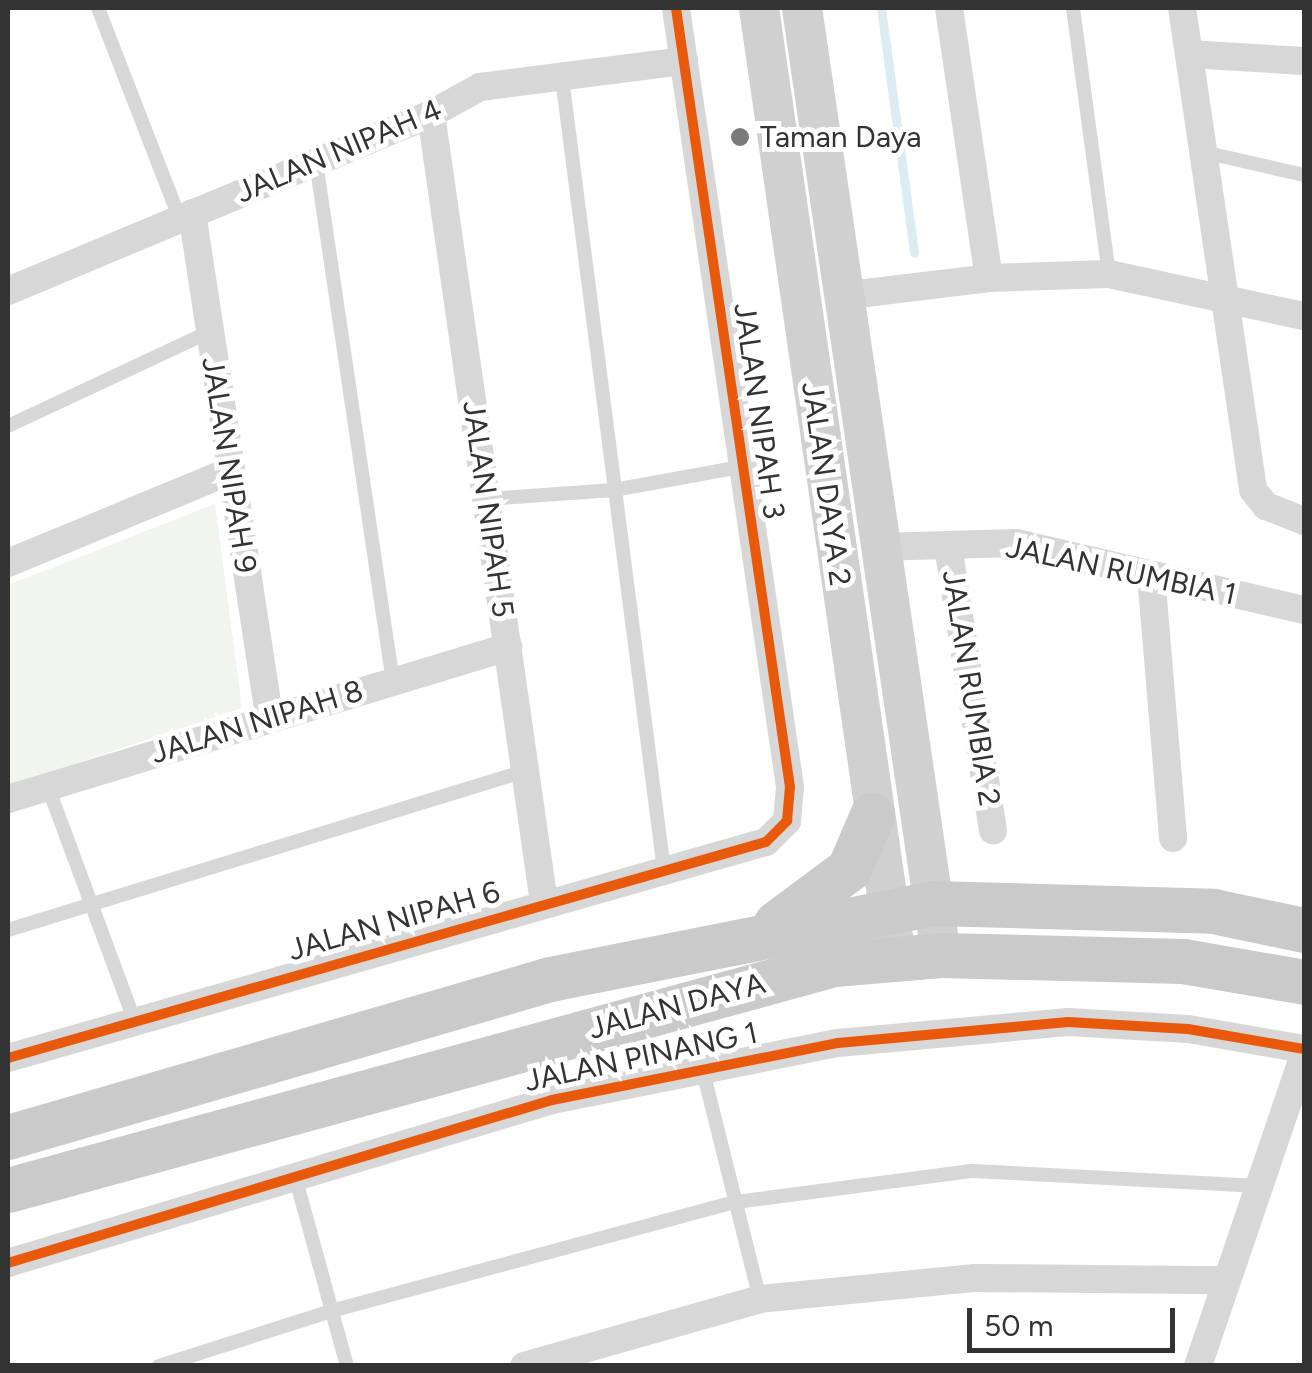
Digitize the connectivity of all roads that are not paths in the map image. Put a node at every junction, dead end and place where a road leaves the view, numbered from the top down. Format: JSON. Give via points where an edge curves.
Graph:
{"nodes":[{"id":1,"x":98,"y":8,"type":"edge"},
{"id":2,"x":676,"y":8,"type":"edge"},
{"id":3,"x":759,"y":8,"type":"edge"},
{"id":4,"x":802,"y":8,"type":"edge"},
{"id":5,"x":949,"y":8,"type":"edge"},
{"id":6,"x":1073,"y":8,"type":"edge"},
{"id":7,"x":1182,"y":8,"type":"edge"},
{"id":8,"x":1189,"y":54,"type":"junction"},
{"id":9,"x":684,"y":61,"type":"junction"},
{"id":10,"x":1304,"y":61,"type":"edge"},
{"id":11,"x":562,"y":78,"type":"junction"},
{"id":12,"x":431,"y":114,"type":"junction"},
{"id":13,"x":1202,"y":152,"type":"junction"},
{"id":14,"x":316,"y":162,"type":"junction"},
{"id":15,"x":1304,"y":174,"type":"edge"},
{"id":16,"x":186,"y":216,"type":"junction"},
{"id":17,"x":1109,"y":274,"type":"junction"},
{"id":18,"x":989,"y":278,"type":"junction"},
{"id":19,"x":8,"y":292,"type":"edge"},
{"id":20,"x":841,"y":296,"type":"junction"},
{"id":21,"x":1224,"y":297,"type":"junction"},
{"id":22,"x":1304,"y":316,"type":"edge"},
{"id":23,"x":208,"y":332,"type":"junction"},
{"id":24,"x":8,"y":426,"type":"edge"},
{"id":25,"x":741,"y":467,"type":"junction"},
{"id":26,"x":228,"y":472,"type":"junction"},
{"id":27,"x":614,"y":490,"type":"junction"},
{"id":28,"x":486,"y":500,"type":"junction"},
{"id":29,"x":1304,"y":520,"type":"edge"},
{"id":30,"x":948,"y":546,"type":"junction"},
{"id":31,"x":877,"y":547,"type":"junction"},
{"id":32,"x":8,"y":563,"type":"edge"},
{"id":33,"x":1151,"y":575,"type":"junction"},
{"id":34,"x":1304,"y":610,"type":"edge"},
{"id":35,"x":508,"y":648,"type":"junction"},
{"id":36,"x":392,"y":682,"type":"junction"},
{"id":37,"x":269,"y":716,"type":"junction"},
{"id":38,"x":525,"y":771,"type":"junction"},
{"id":39,"x":48,"y":786,"type":"junction"},
{"id":40,"x":8,"y":799,"type":"edge"},
{"id":41,"x":872,"y":815,"type":"junction"},
{"id":42,"x":787,"y":821,"type":"joint"},
{"id":43,"x":993,"y":830,"type":"dead end"},
{"id":44,"x":1173,"y":838,"type":"dead end"},
{"id":45,"x":664,"y":870,"type":"junction"},
{"id":46,"x":544,"y":903,"type":"junction"},
{"id":47,"x":933,"y":903,"type":"junction"},
{"id":48,"x":92,"y":905,"type":"junction"},
{"id":49,"x":888,"y":910,"type":"junction"},
{"id":50,"x":8,"y":930,"type":"edge"},
{"id":51,"x":1304,"y":930,"type":"edge"},
{"id":52,"x":762,"y":932,"type":"junction"},
{"id":53,"x":941,"y":955,"type":"junction"},
{"id":54,"x":896,"y":959,"type":"junction"},
{"id":55,"x":1304,"y":982,"type":"edge"},
{"id":56,"x":134,"y":1022,"type":"junction"},
{"id":57,"x":1304,"y":1052,"type":"edge"},
{"id":58,"x":8,"y":1058,"type":"edge"},
{"id":59,"x":701,"y":1066,"type":"junction"},
{"id":60,"x":8,"y":1136,"type":"edge"},
{"id":61,"x":294,"y":1175,"type":"junction"},
{"id":62,"x":1255,"y":1186,"type":"junction"},
{"id":63,"x":8,"y":1190,"type":"edge"},
{"id":64,"x":736,"y":1202,"type":"junction"},
{"id":65,"x":8,"y":1262,"type":"edge"},
{"id":66,"x":1226,"y":1280,"type":"junction"},
{"id":67,"x":760,"y":1298,"type":"junction"},
{"id":68,"x":332,"y":1311,"type":"junction"},
{"id":69,"x":159,"y":1366,"type":"edge"},
{"id":70,"x":346,"y":1366,"type":"edge"},
{"id":71,"x":524,"y":1366,"type":"edge"},
{"id":72,"x":1198,"y":1366,"type":"edge"}],
"edges":[{"from":1,"to":16,"type":"lane"},
{"from":2,"to":9,"type":"street","name":"JALAN NIPAH 3"},
{"from":3,"to":41,"type":"main road","name":"JALAN DAYA 2"},
{"from":4,"to":20,"type":"main road","name":"JALAN DAYA 2"},
{"from":5,"to":18,"type":"street"},
{"from":6,"to":17,"type":"lane"},
{"from":7,"to":8,"type":"street"},
{"from":8,"to":10,"type":"street"},
{"from":8,"to":13,"type":"street"},
{"from":9,"to":11,"type":"street","name":"JALAN NIPAH 4"},
{"from":9,"to":25,"type":"street","name":"JALAN NIPAH 3"},
{"from":11,"to":12,"type":"street","name":"JALAN NIPAH 4","via":[[480,87]]},
{"from":11,"to":27,"type":"lane"},
{"from":12,"to":14,"type":"street","name":"JALAN NIPAH 4"},
{"from":12,"to":28,"type":"street","name":"JALAN NIPAH 5"},
{"from":13,"to":15,"type":"lane"},
{"from":13,"to":21,"type":"street"},
{"from":14,"to":16,"type":"street","name":"JALAN NIPAH 4"},
{"from":14,"to":36,"type":"lane"},
{"from":16,"to":19,"type":"street","name":"JALAN NIPAH 4"},
{"from":16,"to":23,"type":"street","name":"JALAN NIPAH 9"},
{"from":17,"to":18,"type":"street"},
{"from":17,"to":21,"type":"street"},
{"from":18,"to":20,"type":"street"},
{"from":20,"to":31,"type":"main road","name":"JALAN DAYA 2"},
{"from":21,"to":22,"type":"street"},
{"from":21,"to":29,"type":"street","via":[[1253,490],[1266,506]]},
{"from":23,"to":24,"type":"lane"},
{"from":23,"to":26,"type":"street","name":"JALAN NIPAH 9"},
{"from":25,"to":27,"type":"lane"},
{"from":25,"to":42,"type":"street","name":"JALAN NIPAH 3","via":[[790,787]]},
{"from":26,"to":32,"type":"street"},
{"from":26,"to":37,"type":"street","name":"JALAN NIPAH 9"},
{"from":27,"to":28,"type":"lane"},
{"from":27,"to":45,"type":"lane"},
{"from":28,"to":35,"type":"street","name":"JALAN NIPAH 5"},
{"from":30,"to":31,"type":"street","name":"JALAN RUMBIA 1"},
{"from":30,"to":33,"type":"street","name":"JALAN RUMBIA 1","via":[[1016,543]]},
{"from":30,"to":43,"type":"street","name":"JALAN RUMBIA 2"},
{"from":31,"to":47,"type":"main road","name":"JALAN DAYA 2"},
{"from":33,"to":34,"type":"street","name":"JALAN RUMBIA 1"},
{"from":33,"to":44,"type":"street"},
{"from":35,"to":36,"type":"street","name":"JALAN NIPAH 8"},
{"from":35,"to":38,"type":"street","name":"JALAN NIPAH 5"},
{"from":36,"to":37,"type":"street","name":"JALAN NIPAH 8"},
{"from":37,"to":39,"type":"street","name":"JALAN NIPAH 8"},
{"from":38,"to":46,"type":"street","name":"JALAN NIPAH 5"},
{"from":38,"to":48,"type":"lane"},
{"from":39,"to":40,"type":"street","name":"JALAN NIPAH 8"},
{"from":39,"to":48,"type":"lane"},
{"from":41,"to":49,"type":"main road","name":"JALAN DAYA 2"},
{"from":41,"to":52,"type":"main road","via":[[849,870]]},
{"from":42,"to":45,"type":"street","name":"JALAN NIPAH 6","via":[[766,842]]},
{"from":45,"to":46,"type":"street","name":"JALAN NIPAH 6"},
{"from":46,"to":56,"type":"street","name":"JALAN NIPAH 6"},
{"from":47,"to":49,"type":"main road","name":"JALAN DAYA"},
{"from":47,"to":51,"type":"main road","name":"JALAN DAYA","via":[[1214,911]]},
{"from":47,"to":53,"type":"main road","name":"JALAN DAYA 2"},
{"from":48,"to":50,"type":"lane"},
{"from":48,"to":56,"type":"lane"},
{"from":49,"to":52,"type":"main road","name":"JALAN DAYA"},
{"from":49,"to":54,"type":"main road","name":"JALAN DAYA 2"},
{"from":52,"to":60,"type":"main road","name":"JALAN DAYA","via":[[550,979]]},
{"from":53,"to":54,"type":"main road","name":"JALAN DAYA"},
{"from":53,"to":55,"type":"main road","name":"JALAN DAYA","via":[[1184,961]]},
{"from":54,"to":63,"type":"main road","name":"JALAN DAYA","via":[[834,964],[742,987]]},
{"from":56,"to":58,"type":"street","name":"JALAN NIPAH 6"},
{"from":57,"to":59,"type":"street","name":"JALAN PINANG 1","via":[[1188,1028],[1068,1022],[838,1043]]},
{"from":57,"to":62,"type":"street"},
{"from":59,"to":61,"type":"street","name":"JALAN PINANG 1","via":[[552,1100]]},
{"from":59,"to":64,"type":"lane"},
{"from":61,"to":65,"type":"street","name":"JALAN PINANG 1"},
{"from":61,"to":68,"type":"lane"},
{"from":62,"to":64,"type":"lane","via":[[973,1171]]},
{"from":62,"to":66,"type":"street"},
{"from":64,"to":67,"type":"lane"},
{"from":64,"to":68,"type":"lane"},
{"from":66,"to":67,"type":"street","via":[[975,1278]]},
{"from":66,"to":72,"type":"street"},
{"from":67,"to":71,"type":"street"},
{"from":68,"to":69,"type":"lane"},
{"from":68,"to":70,"type":"lane"}]}
